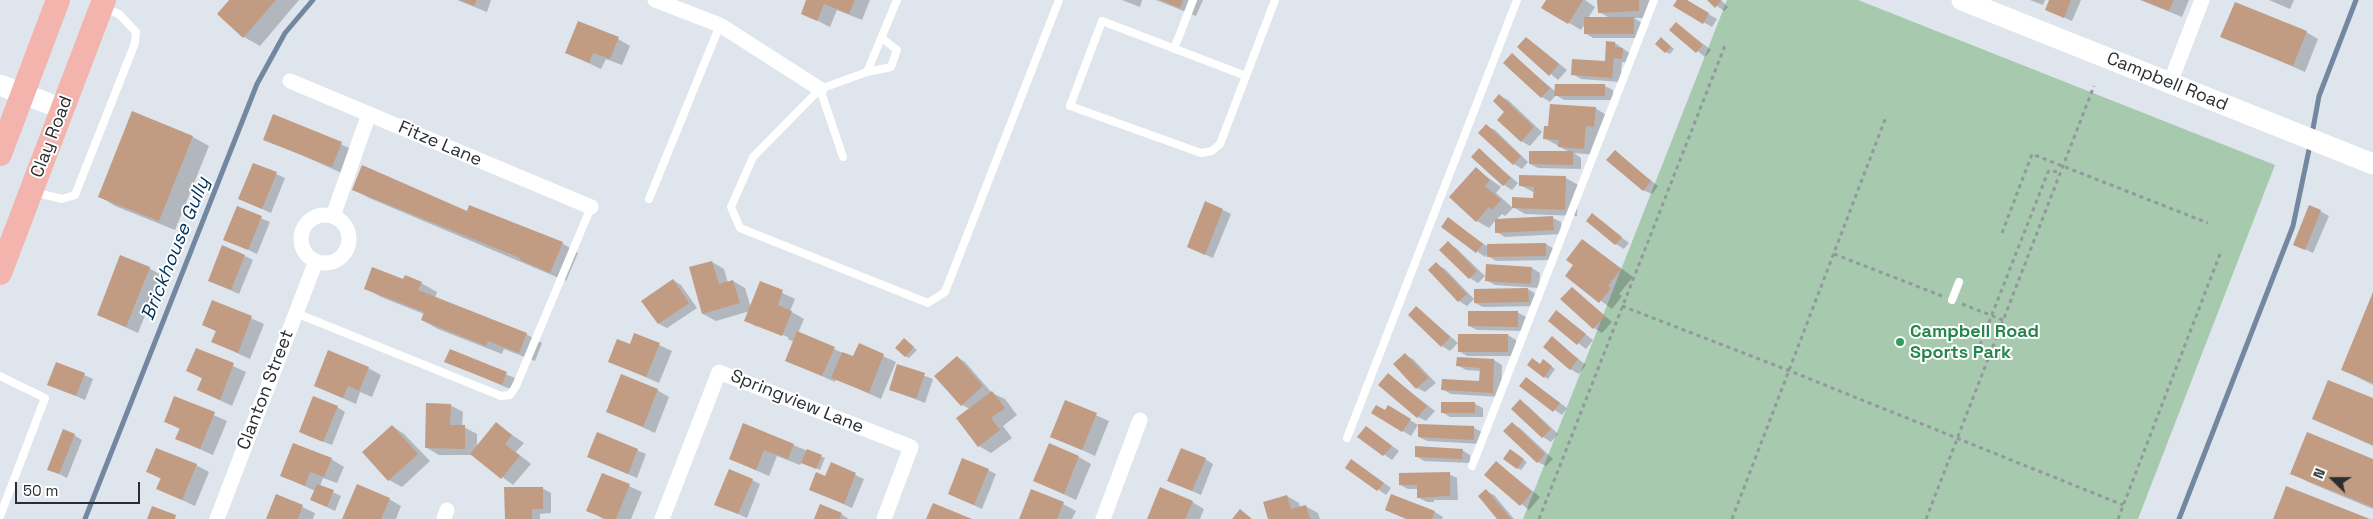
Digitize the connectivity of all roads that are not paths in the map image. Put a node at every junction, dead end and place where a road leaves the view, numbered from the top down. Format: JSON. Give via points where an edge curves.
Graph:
{"nodes":[{"id":1,"x":58,"y":0,"type":"edge"},
{"id":2,"x":654,"y":0,"type":"edge"},
{"id":3,"x":897,"y":0,"type":"edge"},
{"id":4,"x":1058,"y":0,"type":"edge"},
{"id":5,"x":1193,"y":0,"type":"edge"},
{"id":6,"x":1276,"y":0,"type":"edge"},
{"id":7,"x":1517,"y":0,"type":"edge"},
{"id":8,"x":1654,"y":0,"type":"edge"},
{"id":9,"x":1962,"y":0,"type":"edge"},
{"id":10,"x":2202,"y":0,"type":"edge"},
{"id":11,"x":103,"y":3,"type":"edge"},
{"id":12,"x":720,"y":25,"type":"junction"},
{"id":13,"x":882,"y":38,"type":"junction"},
{"id":14,"x":1174,"y":49,"type":"junction"},
{"id":15,"x":867,"y":72,"type":"junction"},
{"id":16,"x":1246,"y":76,"type":"junction"},
{"id":17,"x":290,"y":81,"type":"dead end"},
{"id":18,"x":2170,"y":83,"type":"junction"},
{"id":19,"x":0,"y":85,"type":"edge"},
{"id":20,"x":820,"y":88,"type":"junction"},
{"id":21,"x":23,"y":94,"type":"junction"},
{"id":22,"x":63,"y":109,"type":"junction"},
{"id":23,"x":369,"y":114,"type":"junction"},
{"id":24,"x":0,"y":154,"type":"edge"},
{"id":25,"x":843,"y":157,"type":"dead end"},
{"id":26,"x":2373,"y":164,"type":"edge"},
{"id":27,"x":32,"y":191,"type":"junction"},
{"id":28,"x":648,"y":199,"type":"dead end"},
{"id":29,"x":591,"y":207,"type":"joint"},
{"id":30,"x":333,"y":216,"type":"junction"},
{"id":31,"x":316,"y":261,"type":"junction"},
{"id":32,"x":0,"y":273,"type":"edge"},
{"id":33,"x":1959,"y":282,"type":"dead end"},
{"id":34,"x":1952,"y":300,"type":"road end"},
{"id":35,"x":296,"y":313,"type":"junction"},
{"id":36,"x":0,"y":376,"type":"edge"},
{"id":37,"x":1140,"y":420,"type":"dead end"},
{"id":38,"x":1346,"y":438,"type":"dead end"},
{"id":39,"x":1472,"y":466,"type":"dead end"},
{"id":40,"x":0,"y":516,"type":"edge"},
{"id":41,"x":217,"y":519,"type":"edge"},
{"id":42,"x":662,"y":519,"type":"edge"},
{"id":43,"x":884,"y":519,"type":"edge"},
{"id":44,"x":1103,"y":519,"type":"edge"}],
"edges":[{"from":1,"to":21,"type":"main road"},
{"from":2,"to":12,"type":"street"},
{"from":3,"to":13,"type":"lane"},
{"from":4,"to":20,"type":"lane","via":[[945,292],[928,303],[740,228],[731,207],[753,157]]},
{"from":5,"to":14,"type":"lane"},
{"from":6,"to":16,"type":"lane"},
{"from":7,"to":38,"type":"lane"},
{"from":8,"to":39,"type":"lane"},
{"from":9,"to":18,"type":"street","name":"Campbell Road"},
{"from":10,"to":18,"type":"street"},
{"from":11,"to":22,"type":"main road","name":"Clay Road"},
{"from":11,"to":27,"type":"lane","via":[[130,24],[136,32],[135,43],[75,195],[62,199]]},
{"from":12,"to":20,"type":"street"},
{"from":12,"to":28,"type":"lane"},
{"from":13,"to":15,"type":"lane"},
{"from":13,"to":15,"type":"lane","via":[[897,50],[891,67]]},
{"from":14,"to":16,"type":"lane"},
{"from":14,"to":16,"type":"lane","via":[[1102,22],[1070,106],[1201,154],[1220,144]]},
{"from":15,"to":20,"type":"lane"},
{"from":17,"to":23,"type":"street","name":"Fitze Lane"},
{"from":18,"to":26,"type":"street","name":"Campbell Road"},
{"from":19,"to":21,"type":"street"},
{"from":20,"to":25,"type":"lane"},
{"from":21,"to":22,"type":"street"},
{"from":21,"to":24,"type":"main road"},
{"from":22,"to":27,"type":"main road","name":"Clay Road"},
{"from":23,"to":29,"type":"street","name":"Fitze Lane"},
{"from":23,"to":30,"type":"street"},
{"from":27,"to":32,"type":"main road","name":"Clay Road"},
{"from":29,"to":35,"type":"lane","via":[[510,394],[501,396]]},
{"from":30,"to":31,"type":"street","via":[[315,218],[303,231],[303,249]]},
{"from":30,"to":31,"type":"street","via":[[347,229],[348,247],[335,261]]},
{"from":31,"to":35,"type":"street","name":"Clanton Street"},
{"from":33,"to":34,"type":"lane"},
{"from":35,"to":41,"type":"street","name":"Clanton Street"},
{"from":36,"to":40,"type":"lane","via":[[45,398]]},
{"from":37,"to":44,"type":"street"},
{"from":42,"to":43,"type":"street","name":"Springview Lane","via":[[719,372],[911,447]]}]}
